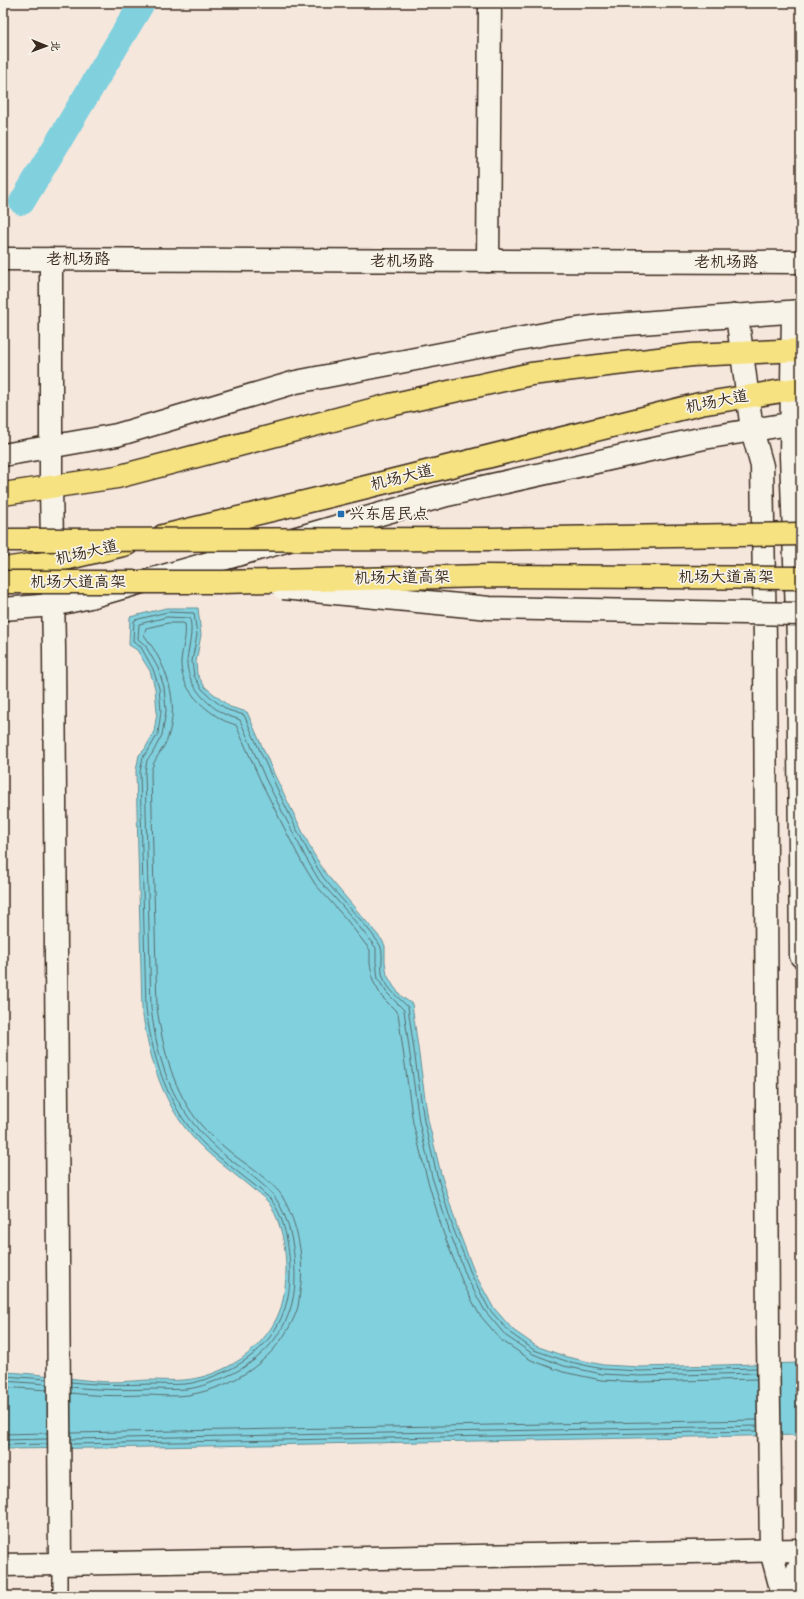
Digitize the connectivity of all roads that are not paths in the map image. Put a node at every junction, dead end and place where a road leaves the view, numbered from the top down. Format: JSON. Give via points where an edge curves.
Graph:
{"nodes":[{"id":1,"x":490,"y":3,"type":"edge"},
{"id":2,"x":3,"y":259,"type":"edge"},
{"id":3,"x":51,"y":259,"type":"junction"},
{"id":4,"x":488,"y":261,"type":"junction"},
{"id":5,"x":801,"y":262,"type":"edge"},
{"id":6,"x":797,"y":312,"type":"edge"},
{"id":7,"x":737,"y":316,"type":"junction"},
{"id":8,"x":797,"y":350,"type":"edge"},
{"id":9,"x":742,"y":352,"type":"junction"},
{"id":10,"x":797,"y":389,"type":"edge"},
{"id":11,"x":747,"y":396,"type":"junction"},
{"id":12,"x":796,"y":423,"type":"edge"},
{"id":13,"x":752,"y":430,"type":"junction"},
{"id":14,"x":51,"y":447,"type":"junction"},
{"id":15,"x":3,"y":455,"type":"edge"},
{"id":16,"x":51,"y":488,"type":"junction"},
{"id":17,"x":3,"y":494,"type":"edge"},
{"id":18,"x":801,"y":534,"type":"edge"},
{"id":19,"x":3,"y":540,"type":"edge"},
{"id":20,"x":52,"y":562,"type":"junction"},
{"id":21,"x":3,"y":568,"type":"edge"},
{"id":22,"x":801,"y":578,"type":"edge"},
{"id":23,"x":3,"y":582,"type":"edge"},
{"id":24,"x":222,"y":582,"type":"junction"},
{"id":25,"x":53,"y":605,"type":"junction"},
{"id":26,"x":3,"y":609,"type":"edge"},
{"id":27,"x":801,"y":614,"type":"edge"},
{"id":28,"x":801,"y":956,"type":"edge"},
{"id":29,"x":801,"y":1550,"type":"edge"},
{"id":30,"x":771,"y":1551,"type":"junction"},
{"id":31,"x":801,"y":1561,"type":"edge"},
{"id":32,"x":60,"y":1564,"type":"junction"},
{"id":33,"x":3,"y":1565,"type":"edge"},
{"id":34,"x":60,"y":1596,"type":"edge"},
{"id":35,"x":783,"y":1596,"type":"edge"},
{"id":36,"x":788,"y":1596,"type":"edge"}],
"edges":[{"from":1,"to":4,"type":"street"},
{"from":2,"to":3,"type":"street","name":"老机场路"},
{"from":3,"to":4,"type":"street","name":"老机场路"},
{"from":3,"to":14,"type":"street"},
{"from":4,"to":5,"type":"street","name":"老机场路"},
{"from":6,"to":7,"type":"street"},
{"from":6,"to":8,"type":"street"},
{"from":7,"to":9,"type":"street"},
{"from":7,"to":14,"type":"street","via":[[601,326],[550,333],[296,382],[117,435]]},
{"from":8,"to":9,"type":"main road"},
{"from":8,"to":10,"type":"street"},
{"from":9,"to":11,"type":"street"},
{"from":9,"to":16,"type":"main road","via":[[692,355],[531,374],[390,405],[117,478]]},
{"from":10,"to":11,"type":"main road","name":"机场大道"},
{"from":10,"to":12,"type":"street"},
{"from":11,"to":13,"type":"street"},
{"from":11,"to":20,"type":"main road","name":"机场大道","via":[[700,404]]},
{"from":12,"to":13,"type":"street"},
{"from":12,"to":28,"type":"street","via":[[791,456],[798,639]]},
{"from":13,"to":25,"type":"street","via":[[704,438],[447,495],[90,597]]},
{"from":13,"to":30,"type":"street","via":[[762,466],[765,640]]},
{"from":14,"to":15,"type":"street"},
{"from":14,"to":16,"type":"street"},
{"from":16,"to":17,"type":"main road"},
{"from":16,"to":20,"type":"street"},
{"from":18,"to":19,"type":"main road","bridge":true,"via":[[490,539]]},
{"from":20,"to":21,"type":"main road","name":"机场大道"},
{"from":20,"to":25,"type":"street"},
{"from":22,"to":24,"type":"main road","name":"机场大道高架","bridge":true,"via":[[488,576]]},
{"from":23,"to":24,"type":"main road","name":"机场大道高架","bridge":true},
{"from":24,"to":27,"type":"street","bridge":true,"via":[[488,608]]},
{"from":25,"to":26,"type":"street"},
{"from":25,"to":32,"type":"street"},
{"from":29,"to":30,"type":"street"},
{"from":30,"to":32,"type":"street"},
{"from":30,"to":35,"type":"street"},
{"from":31,"to":36,"type":"street"},
{"from":32,"to":33,"type":"street"},
{"from":32,"to":34,"type":"lane"}]}
